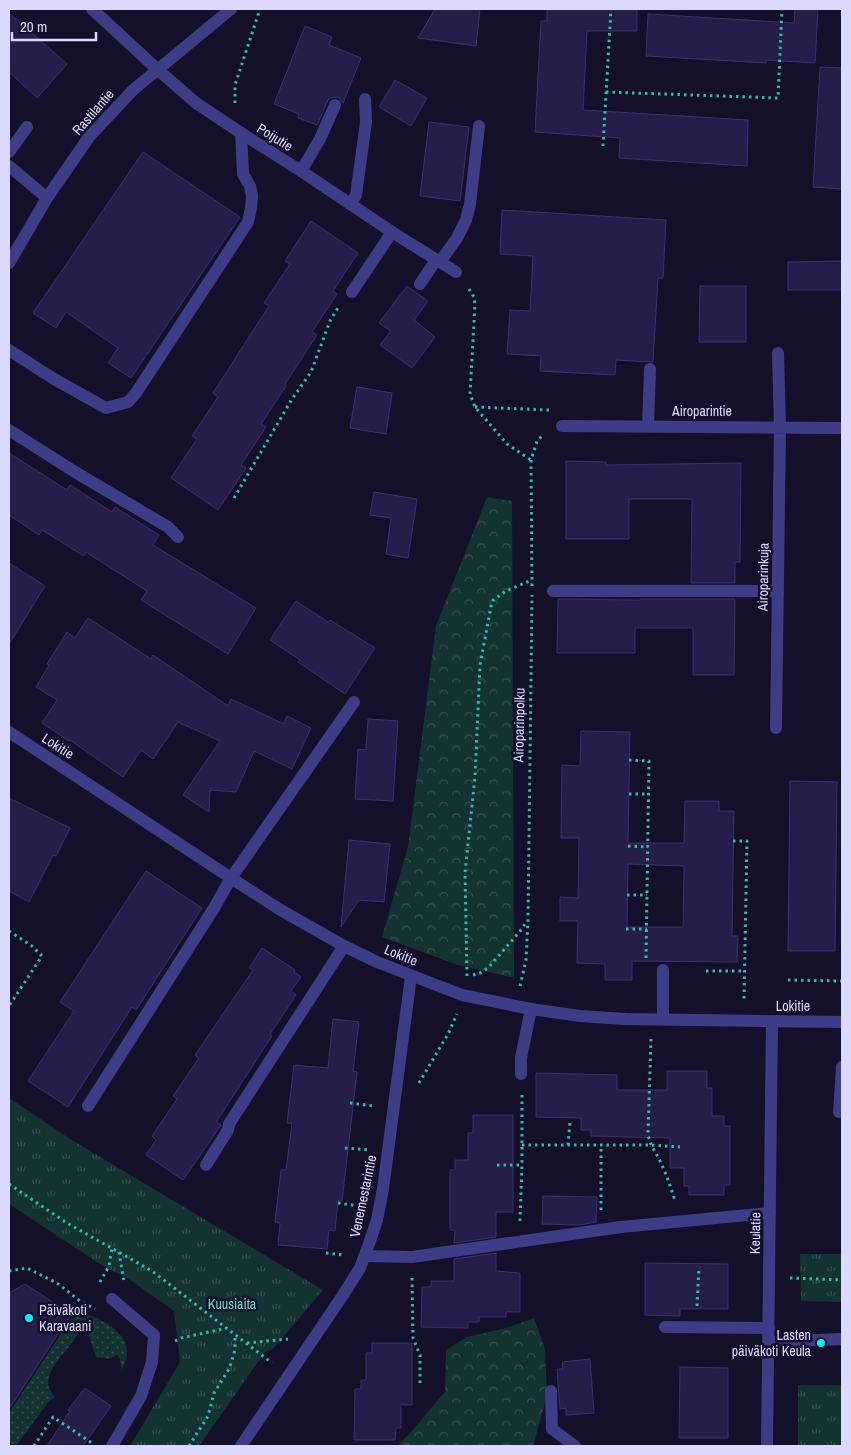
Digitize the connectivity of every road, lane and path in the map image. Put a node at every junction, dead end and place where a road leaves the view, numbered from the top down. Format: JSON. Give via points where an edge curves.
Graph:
{"nodes":[{"id":1,"x":92,"y":9,"type":"edge"},
{"id":2,"x":231,"y":9,"type":"edge"},
{"id":3,"x":260,"y":9,"type":"edge"},
{"id":4,"x":611,"y":9,"type":"edge"},
{"id":5,"x":782,"y":9,"type":"edge"},
{"id":6,"x":157,"y":69,"type":"junction"},
{"id":7,"x":606,"y":92,"type":"junction"},
{"id":8,"x":365,"y":99,"type":"dead end"},
{"id":9,"x":335,"y":105,"type":"dead end"},
{"id":10,"x":479,"y":126,"type":"dead end"},
{"id":11,"x":27,"y":127,"type":"dead end"},
{"id":12,"x":241,"y":133,"type":"junction"},
{"id":13,"x":604,"y":146,"type":"dead end"},
{"id":14,"x":9,"y":152,"type":"edge"},
{"id":15,"x":9,"y":166,"type":"edge"},
{"id":16,"x":302,"y":171,"type":"junction"},
{"id":17,"x":47,"y":198,"type":"junction"},
{"id":18,"x":350,"y":204,"type":"junction"},
{"id":19,"x":392,"y":232,"type":"junction"},
{"id":20,"x":438,"y":261,"type":"junction"},
{"id":21,"x":9,"y":263,"type":"edge"},
{"id":22,"x":456,"y":272,"type":"joint"},
{"id":23,"x":420,"y":284,"type":"dead end"},
{"id":24,"x":352,"y":292,"type":"joint"},
{"id":25,"x":9,"y":350,"type":"edge"},
{"id":26,"x":778,"y":353,"type":"dead end"},
{"id":27,"x":650,"y":369,"type":"dead end"},
{"id":28,"x":475,"y":408,"type":"junction"},
{"id":29,"x":562,"y":426,"type":"junction"},
{"id":30,"x":648,"y":426,"type":"junction"},
{"id":31,"x":780,"y":427,"type":"junction"},
{"id":32,"x":842,"y":428,"type":"edge"},
{"id":33,"x":9,"y":430,"type":"edge"},
{"id":34,"x":531,"y":460,"type":"junction"},
{"id":35,"x":234,"y":498,"type":"dead end"},
{"id":36,"x":178,"y":538,"type":"dead end"},
{"id":37,"x":532,"y":580,"type":"junction"},
{"id":38,"x":553,"y":591,"type":"dead end"},
{"id":39,"x":778,"y":591,"type":"junction"},
{"id":40,"x":354,"y":702,"type":"dead end"},
{"id":41,"x":776,"y":728,"type":"dead end"},
{"id":42,"x":9,"y":732,"type":"edge"},
{"id":43,"x":630,"y":760,"type":"dead end"},
{"id":44,"x":629,"y":794,"type":"dead end"},
{"id":45,"x":649,"y":794,"type":"junction"},
{"id":46,"x":733,"y":841,"type":"dead end"},
{"id":47,"x":628,"y":846,"type":"dead end"},
{"id":48,"x":648,"y":846,"type":"junction"},
{"id":49,"x":231,"y":878,"type":"junction"},
{"id":50,"x":627,"y":894,"type":"dead end"},
{"id":51,"x":647,"y":894,"type":"junction"},
{"id":52,"x":528,"y":920,"type":"junction"},
{"id":53,"x":626,"y":929,"type":"dead end"},
{"id":54,"x":647,"y":930,"type":"junction"},
{"id":55,"x":9,"y":931,"type":"edge"},
{"id":56,"x":344,"y":946,"type":"junction"},
{"id":57,"x":646,"y":962,"type":"dead end"},
{"id":58,"x":663,"y":970,"type":"dead end"},
{"id":59,"x":706,"y":971,"type":"dead end"},
{"id":60,"x":745,"y":971,"type":"junction"},
{"id":61,"x":411,"y":976,"type":"junction"},
{"id":62,"x":788,"y":980,"type":"dead end"},
{"id":63,"x":842,"y":981,"type":"edge"},
{"id":64,"x":520,"y":990,"type":"dead end"},
{"id":65,"x":744,"y":1004,"type":"dead end"},
{"id":66,"x":9,"y":1006,"type":"edge"},
{"id":67,"x":531,"y":1009,"type":"junction"},
{"id":68,"x":458,"y":1011,"type":"dead end"},
{"id":69,"x":663,"y":1019,"type":"junction"},
{"id":70,"x":772,"y":1021,"type":"junction"},
{"id":71,"x":842,"y":1022,"type":"edge"},
{"id":72,"x":651,"y":1037,"type":"dead end"},
{"id":73,"x":842,"y":1067,"type":"edge"},
{"id":74,"x":521,"y":1074,"type":"joint"},
{"id":75,"x":417,"y":1087,"type":"dead end"},
{"id":76,"x":350,"y":1103,"type":"dead end"},
{"id":77,"x":88,"y":1106,"type":"dead end"},
{"id":78,"x":373,"y":1106,"type":"dead end"},
{"id":79,"x":839,"y":1112,"type":"dead end"},
{"id":80,"x":570,"y":1122,"type":"dead end"},
{"id":81,"x":522,"y":1145,"type":"junction"},
{"id":82,"x":568,"y":1145,"type":"junction"},
{"id":83,"x":601,"y":1145,"type":"junction"},
{"id":84,"x":650,"y":1145,"type":"junction"},
{"id":85,"x":680,"y":1147,"type":"dead end"},
{"id":86,"x":345,"y":1148,"type":"dead end"},
{"id":87,"x":377,"y":1151,"type":"dead end"},
{"id":88,"x":206,"y":1165,"type":"dead end"},
{"id":89,"x":497,"y":1165,"type":"dead end"},
{"id":90,"x":522,"y":1165,"type":"junction"},
{"id":91,"x":9,"y":1184,"type":"edge"},
{"id":92,"x":338,"y":1203,"type":"dead end"},
{"id":93,"x":361,"y":1206,"type":"dead end"},
{"id":94,"x":770,"y":1213,"type":"junction"},
{"id":95,"x":680,"y":1221,"type":"junction"},
{"id":96,"x":600,"y":1230,"type":"junction"},
{"id":97,"x":519,"y":1242,"type":"junction"},
{"id":98,"x":119,"y":1252,"type":"junction"},
{"id":99,"x":326,"y":1253,"type":"dead end"},
{"id":100,"x":351,"y":1256,"type":"dead end"},
{"id":101,"x":364,"y":1256,"type":"junction"},
{"id":102,"x":412,"y":1257,"type":"junction"},
{"id":103,"x":699,"y":1267,"type":"dead end"},
{"id":104,"x":9,"y":1271,"type":"edge"},
{"id":105,"x":786,"y":1278,"type":"dead end"},
{"id":106,"x":842,"y":1280,"type":"edge"},
{"id":107,"x":112,"y":1299,"type":"joint"},
{"id":108,"x":80,"y":1301,"type":"dead end"},
{"id":109,"x":665,"y":1327,"type":"dead end"},
{"id":110,"x":226,"y":1328,"type":"junction"},
{"id":111,"x":696,"y":1328,"type":"junction"},
{"id":112,"x":235,"y":1334,"type":"junction"},
{"id":113,"x":768,"y":1335,"type":"junction"},
{"id":114,"x":315,"y":1337,"type":"junction"},
{"id":115,"x":842,"y":1339,"type":"edge"},
{"id":116,"x":246,"y":1343,"type":"junction"},
{"id":117,"x":154,"y":1350,"type":"junction"},
{"id":118,"x":289,"y":1376,"type":"junction"},
{"id":119,"x":420,"y":1384,"type":"dead end"},
{"id":120,"x":551,"y":1391,"type":"dead end"},
{"id":121,"x":34,"y":1446,"type":"edge"},
{"id":122,"x":97,"y":1446,"type":"edge"},
{"id":123,"x":112,"y":1446,"type":"edge"},
{"id":124,"x":188,"y":1446,"type":"edge"},
{"id":125,"x":242,"y":1446,"type":"edge"},
{"id":126,"x":575,"y":1446,"type":"edge"},
{"id":127,"x":767,"y":1446,"type":"edge"}],
"edges":[{"from":1,"to":6,"type":"street","name":"Poijutie"},
{"from":2,"to":6,"type":"street","name":"Rastilantie"},
{"from":3,"to":12,"type":"path","via":[[235,85],[235,110]]},
{"from":4,"to":7,"type":"path"},
{"from":5,"to":7,"type":"path","via":[[778,98]]},
{"from":6,"to":12,"type":"street","name":"Poijutie","via":[[196,103]]},
{"from":6,"to":17,"type":"street","name":"Rastilantie","via":[[89,137]]},
{"from":7,"to":13,"type":"path"},
{"from":8,"to":18,"type":"street","via":[[366,122],[356,195]]},
{"from":9,"to":16,"type":"street"},
{"from":10,"to":20,"type":"street","via":[[466,220],[457,238]]},
{"from":11,"to":14,"type":"street"},
{"from":12,"to":16,"type":"street","name":"Poijutie"},
{"from":12,"to":25,"type":"street","via":[[242,174],[252,196],[248,222],[128,402],[106,408]]},
{"from":15,"to":17,"type":"street"},
{"from":16,"to":18,"type":"street","name":"Poijutie"},
{"from":17,"to":21,"type":"street","name":"Rastilantie"},
{"from":18,"to":19,"type":"street","name":"Poijutie"},
{"from":19,"to":20,"type":"street","name":"Poijutie"},
{"from":19,"to":24,"type":"street"},
{"from":20,"to":22,"type":"street","name":"Poijutie"},
{"from":20,"to":23,"type":"street"},
{"from":22,"to":28,"type":"path","via":[[471,290],[475,304],[470,394]]},
{"from":24,"to":35,"type":"path","via":[[330,321],[312,372],[292,399]]},
{"from":26,"to":31,"type":"street","name":"Airoparinkuja"},
{"from":27,"to":30,"type":"street"},
{"from":28,"to":29,"type":"path","via":[[552,410]]},
{"from":28,"to":34,"type":"path","via":[[507,444]]},
{"from":29,"to":30,"type":"street","name":"Airoparintie"},
{"from":29,"to":34,"type":"path","name":"Airoparinpolku","via":[[548,431],[537,441]]},
{"from":30,"to":31,"type":"street","name":"Airoparintie"},
{"from":31,"to":32,"type":"street","name":"Airoparintie"},
{"from":31,"to":39,"type":"street","name":"Airoparinkuja"},
{"from":33,"to":36,"type":"street","via":[[168,527]]},
{"from":34,"to":37,"type":"path","name":"Airoparinpolku"},
{"from":37,"to":52,"type":"path","name":"Airoparinpolku"},
{"from":37,"to":52,"type":"path","via":[[492,601],[480,665],[475,777],[464,873],[467,976],[488,968]]},
{"from":38,"to":39,"type":"street"},
{"from":39,"to":41,"type":"street","name":"Airoparinkuja"},
{"from":40,"to":49,"type":"street"},
{"from":42,"to":49,"type":"street","name":"Lokitie"},
{"from":43,"to":45,"type":"path","via":[[649,761]]},
{"from":44,"to":45,"type":"path"},
{"from":45,"to":48,"type":"path"},
{"from":46,"to":60,"type":"path","via":[[747,841]]},
{"from":47,"to":48,"type":"path"},
{"from":48,"to":51,"type":"path"},
{"from":49,"to":56,"type":"street","name":"Lokitie"},
{"from":49,"to":77,"type":"street"},
{"from":50,"to":51,"type":"path"},
{"from":51,"to":54,"type":"path"},
{"from":52,"to":64,"type":"path","name":"Airoparinpolku","via":[[526,960]]},
{"from":53,"to":54,"type":"path"},
{"from":54,"to":57,"type":"path"},
{"from":55,"to":66,"type":"path","via":[[42,956]]},
{"from":56,"to":61,"type":"street","name":"Lokitie"},
{"from":56,"to":88,"type":"street"},
{"from":58,"to":69,"type":"street"},
{"from":59,"to":60,"type":"path"},
{"from":60,"to":65,"type":"path"},
{"from":61,"to":67,"type":"street","name":"Lokitie","via":[[462,995]]},
{"from":61,"to":101,"type":"street","name":"Venemestarintie","via":[[383,1189],[377,1220]]},
{"from":62,"to":63,"type":"path"},
{"from":67,"to":69,"type":"street","name":"Lokitie","via":[[580,1016]]},
{"from":67,"to":74,"type":"street"},
{"from":68,"to":75,"type":"path"},
{"from":69,"to":70,"type":"street","name":"Lokitie"},
{"from":70,"to":71,"type":"street","name":"Lokitie"},
{"from":70,"to":94,"type":"street","name":"Keulatie"},
{"from":72,"to":84,"type":"path"},
{"from":73,"to":79,"type":"street"},
{"from":74,"to":81,"type":"path"},
{"from":76,"to":78,"type":"path"},
{"from":80,"to":82,"type":"path"},
{"from":81,"to":82,"type":"path"},
{"from":81,"to":90,"type":"path"},
{"from":82,"to":83,"type":"path"},
{"from":83,"to":84,"type":"path"},
{"from":83,"to":96,"type":"path"},
{"from":84,"to":85,"type":"path"},
{"from":84,"to":95,"type":"path","via":[[668,1176]]},
{"from":86,"to":87,"type":"path"},
{"from":89,"to":90,"type":"path"},
{"from":90,"to":97,"type":"path"},
{"from":91,"to":98,"type":"path","via":[[67,1223]]},
{"from":92,"to":93,"type":"path"},
{"from":94,"to":95,"type":"street"},
{"from":94,"to":113,"type":"street","name":"Keulatie"},
{"from":95,"to":96,"type":"street"},
{"from":96,"to":97,"type":"street"},
{"from":97,"to":102,"type":"street"},
{"from":98,"to":107,"type":"path","via":[[124,1284]]},
{"from":98,"to":110,"type":"path","via":[[152,1271]]},
{"from":99,"to":100,"type":"path"},
{"from":101,"to":102,"type":"street"},
{"from":101,"to":114,"type":"street","name":"Venemestarintie","via":[[356,1275]]},
{"from":102,"to":119,"type":"path","via":[[413,1338],[420,1355]]},
{"from":103,"to":111,"type":"path"},
{"from":104,"to":108,"type":"path","via":[[27,1268],[57,1283]]},
{"from":105,"to":106,"type":"path"},
{"from":107,"to":117,"type":"street","via":[[154,1335]]},
{"from":109,"to":111,"type":"street"},
{"from":110,"to":112,"type":"path"},
{"from":110,"to":117,"type":"path","via":[[181,1338]]},
{"from":111,"to":113,"type":"street"},
{"from":112,"to":116,"type":"path"},
{"from":112,"to":124,"type":"path","via":[[235,1350],[229,1370],[214,1393],[208,1416]]},
{"from":113,"to":115,"type":"street"},
{"from":113,"to":127,"type":"street","name":"Keulatie"},
{"from":114,"to":116,"type":"path"},
{"from":114,"to":118,"type":"street","name":"Venemestarintie"},
{"from":116,"to":118,"type":"path"},
{"from":117,"to":123,"type":"street","via":[[141,1396]]},
{"from":118,"to":125,"type":"street","name":"Venemestarintie"},
{"from":120,"to":126,"type":"street","via":[[552,1429]]},
{"from":121,"to":122,"type":"path","via":[[53,1417]]}]}
